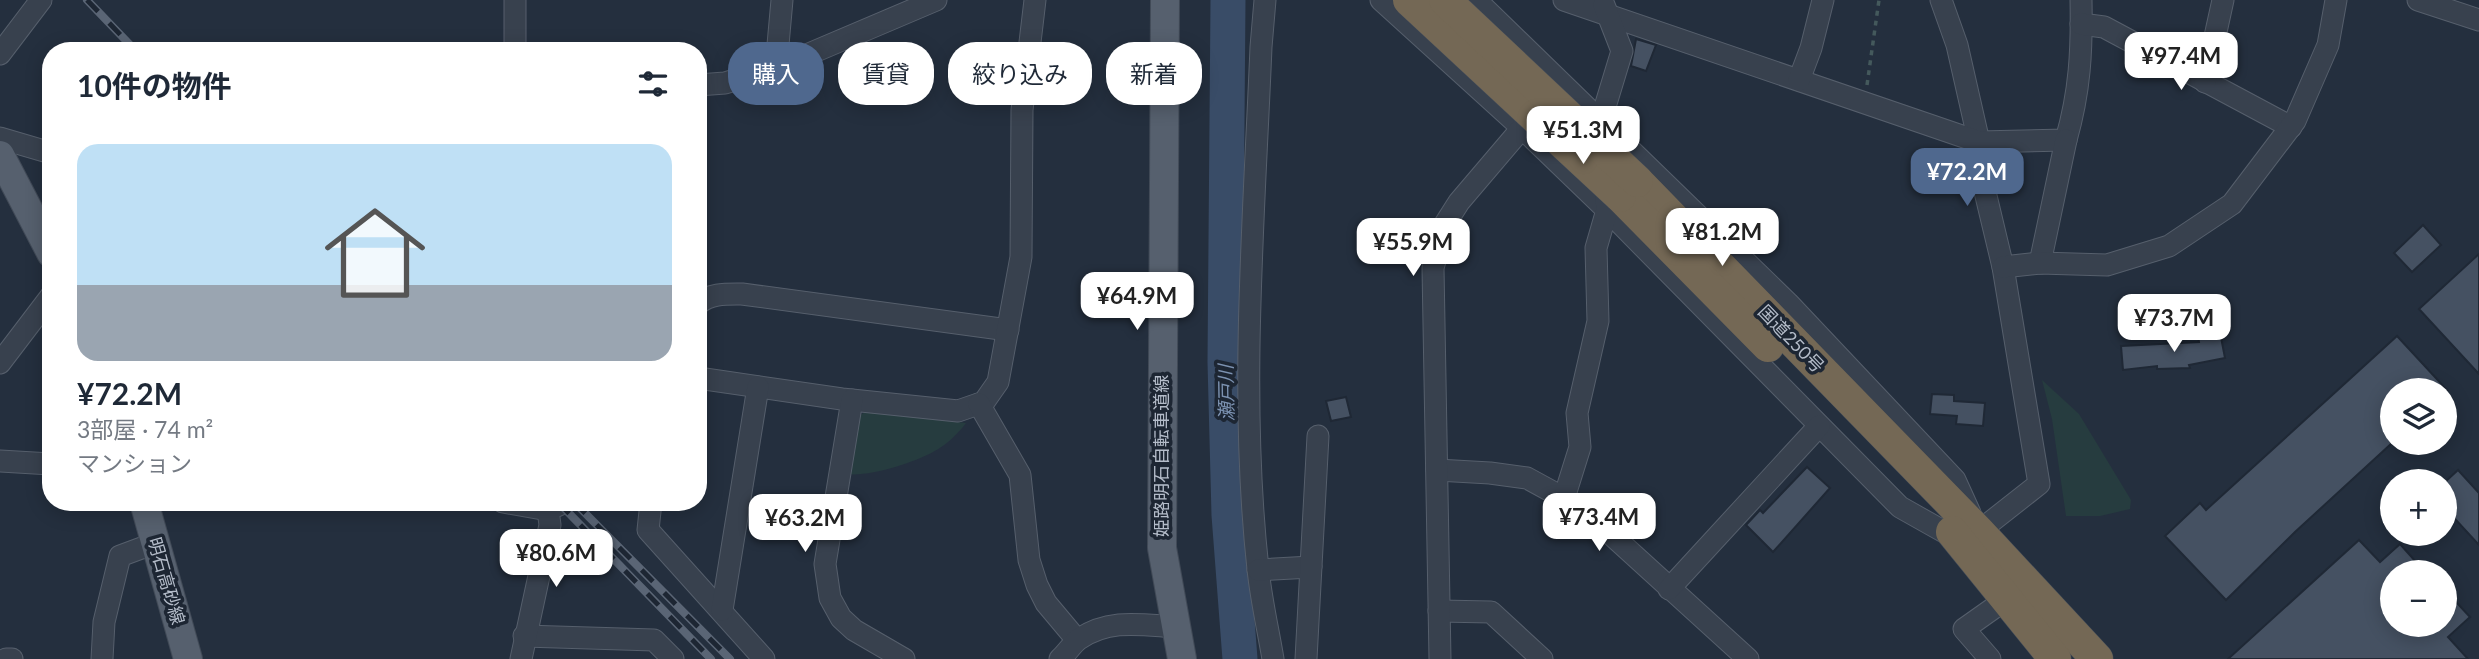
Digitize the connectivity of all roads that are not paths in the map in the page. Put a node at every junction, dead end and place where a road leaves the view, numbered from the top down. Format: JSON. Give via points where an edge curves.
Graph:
{"nodes":[{"id":1,"x":41,"y":0,"type":"edge"},
{"id":2,"x":514,"y":0,"type":"edge"},
{"id":3,"x":782,"y":0,"type":"edge"},
{"id":4,"x":936,"y":0,"type":"edge"},
{"id":5,"x":1035,"y":0,"type":"edge"},
{"id":6,"x":1165,"y":0,"type":"edge"},
{"id":7,"x":1265,"y":0,"type":"edge"},
{"id":8,"x":1381,"y":0,"type":"edge"},
{"id":9,"x":1409,"y":0,"type":"edge"},
{"id":10,"x":1445,"y":0,"type":"edge"},
{"id":11,"x":1476,"y":0,"type":"edge"},
{"id":12,"x":1564,"y":0,"type":"edge"},
{"id":13,"x":1823,"y":0,"type":"edge"},
{"id":14,"x":1941,"y":0,"type":"edge"},
{"id":15,"x":2081,"y":0,"type":"edge"},
{"id":16,"x":2222,"y":0,"type":"edge"},
{"id":17,"x":2336,"y":0,"type":"edge"},
{"id":18,"x":2418,"y":0,"type":"edge"},
{"id":19,"x":1604,"y":7,"type":"edge"},
{"id":20,"x":2479,"y":20,"type":"edge"},
{"id":21,"x":2081,"y":24,"type":"junction"},
{"id":22,"x":515,"y":42,"type":"edge"},
{"id":23,"x":778,"y":42,"type":"edge"},
{"id":24,"x":824,"y":47,"type":"edge"},
{"id":25,"x":0,"y":54,"type":"edge"},
{"id":26,"x":1799,"y":80,"type":"junction"},
{"id":27,"x":728,"y":82,"type":"edge"},
{"id":28,"x":2205,"y":82,"type":"junction"},
{"id":29,"x":707,"y":84,"type":"edge"},
{"id":30,"x":1601,"y":120,"type":"junction"},
{"id":31,"x":2291,"y":127,"type":"junction"},
{"id":32,"x":1522,"y":128,"type":"junction"},
{"id":33,"x":0,"y":138,"type":"edge"},
{"id":34,"x":2066,"y":140,"type":"junction"},
{"id":35,"x":1979,"y":142,"type":"junction"},
{"id":36,"x":42,"y":150,"type":"edge"},
{"id":37,"x":0,"y":155,"type":"edge"},
{"id":38,"x":1621,"y":196,"type":"junction"},
{"id":39,"x":42,"y":236,"type":"edge"},
{"id":40,"x":2040,"y":263,"type":"junction"},
{"id":41,"x":2003,"y":267,"type":"junction"},
{"id":42,"x":707,"y":298,"type":"edge"},
{"id":43,"x":42,"y":308,"type":"edge"},
{"id":44,"x":1008,"y":330,"type":"junction"},
{"id":45,"x":0,"y":363,"type":"edge"},
{"id":46,"x":707,"y":379,"type":"edge"},
{"id":47,"x":758,"y":387,"type":"junction"},
{"id":48,"x":852,"y":400,"type":"junction"},
{"id":49,"x":979,"y":404,"type":"junction"},
{"id":50,"x":1819,"y":426,"type":"junction"},
{"id":51,"x":1318,"y":436,"type":"dead end"},
{"id":52,"x":0,"y":461,"type":"edge"},
{"id":53,"x":42,"y":463,"type":"edge"},
{"id":54,"x":1437,"y":470,"type":"junction"},
{"id":55,"x":1564,"y":498,"type":"junction"},
{"id":56,"x":146,"y":511,"type":"edge"},
{"id":57,"x":555,"y":511,"type":"edge"},
{"id":58,"x":650,"y":511,"type":"edge"},
{"id":59,"x":1971,"y":537,"type":"junction"},
{"id":60,"x":155,"y":543,"type":"junction"},
{"id":61,"x":1311,"y":567,"type":"junction"},
{"id":62,"x":1258,"y":570,"type":"junction"},
{"id":63,"x":1669,"y":589,"type":"junction"},
{"id":64,"x":2005,"y":600,"type":"junction"},
{"id":65,"x":722,"y":610,"type":"junction"},
{"id":66,"x":1440,"y":611,"type":"junction"},
{"id":67,"x":1176,"y":627,"type":"junction"},
{"id":68,"x":524,"y":636,"type":"junction"},
{"id":69,"x":1077,"y":640,"type":"junction"},
{"id":70,"x":881,"y":653,"type":"edge"},
{"id":71,"x":6,"y":659,"type":"edge"},
{"id":72,"x":12,"y":659,"type":"edge"},
{"id":73,"x":102,"y":659,"type":"edge"},
{"id":74,"x":188,"y":659,"type":"edge"},
{"id":75,"x":521,"y":659,"type":"edge"},
{"id":76,"x":673,"y":659,"type":"edge"},
{"id":77,"x":764,"y":659,"type":"edge"},
{"id":78,"x":904,"y":659,"type":"edge"},
{"id":79,"x":1060,"y":659,"type":"edge"},
{"id":80,"x":1182,"y":659,"type":"edge"},
{"id":81,"x":1273,"y":659,"type":"edge"},
{"id":82,"x":1306,"y":659,"type":"edge"},
{"id":83,"x":1440,"y":659,"type":"edge"},
{"id":84,"x":1542,"y":659,"type":"edge"},
{"id":85,"x":1748,"y":659,"type":"edge"},
{"id":86,"x":1990,"y":659,"type":"edge"},
{"id":87,"x":2055,"y":659,"type":"edge"},
{"id":88,"x":2097,"y":659,"type":"edge"}],
"edges":[{"from":1,"to":25,"type":"street"},
{"from":2,"to":22,"type":"street"},
{"from":3,"to":23,"type":"street"},
{"from":4,"to":24,"type":"street"},
{"from":5,"to":44,"type":"street","via":[[1022,110],[1021,257]]},
{"from":6,"to":67,"type":"main road","name":"姫路明石自転車道線","via":[[1162,548]]},
{"from":7,"to":62,"type":"street","via":[[1249,342],[1250,466]]},
{"from":8,"to":32,"type":"street"},
{"from":9,"to":38,"type":"highway","name":"国道250号","bridge":true},
{"from":10,"to":38,"type":"highway","name":"国道250号","bridge":true},
{"from":11,"to":30,"type":"street"},
{"from":12,"to":19,"type":"street"},
{"from":13,"to":26,"type":"street"},
{"from":14,"to":35,"type":"street","via":[[1957,45]]},
{"from":15,"to":21,"type":"street"},
{"from":16,"to":28,"type":"street"},
{"from":17,"to":31,"type":"street","via":[[2328,45]]},
{"from":18,"to":20,"type":"street"},
{"from":19,"to":26,"type":"street"},
{"from":19,"to":30,"type":"street","via":[[1622,51]]},
{"from":21,"to":28,"type":"street","via":[[2104,27]]},
{"from":21,"to":34,"type":"street","via":[[2076,103]]},
{"from":26,"to":35,"type":"street"},
{"from":27,"to":29,"type":"street"},
{"from":28,"to":31,"type":"street"},
{"from":30,"to":38,"type":"street"},
{"from":30,"to":59,"type":"street","via":[[1788,303],[1955,480]]},
{"from":31,"to":40,"type":"street","via":[[2232,204],[2169,246],[2107,265]]},
{"from":32,"to":38,"type":"street"},
{"from":32,"to":54,"type":"street","via":[[1445,224],[1433,268]]},
{"from":33,"to":36,"type":"street"},
{"from":34,"to":35,"type":"street"},
{"from":34,"to":40,"type":"street"},
{"from":35,"to":41,"type":"street","via":[[1981,175]]},
{"from":37,"to":39,"type":"main road"},
{"from":38,"to":50,"type":"street"},
{"from":38,"to":55,"type":"street","via":[[1596,247],[1598,321],[1577,414],[1580,447]]},
{"from":38,"to":59,"type":"highway","name":"国道250号"},
{"from":40,"to":41,"type":"street"},
{"from":41,"to":59,"type":"street","via":[[2039,484]]},
{"from":42,"to":44,"type":"street","via":[[743,294]]},
{"from":43,"to":45,"type":"street"},
{"from":44,"to":49,"type":"street","via":[[998,382]]},
{"from":46,"to":47,"type":"street"},
{"from":47,"to":48,"type":"street"},
{"from":47,"to":65,"type":"street"},
{"from":48,"to":49,"type":"street","via":[[958,411]]},
{"from":48,"to":70,"type":"street","via":[[825,564],[831,598],[841,618]]},
{"from":49,"to":69,"type":"street","via":[[1020,475],[1029,560],[1037,585]]},
{"from":50,"to":59,"type":"street","via":[[1899,507]]},
{"from":50,"to":63,"type":"street"},
{"from":51,"to":61,"type":"street"},
{"from":52,"to":53,"type":"street"},
{"from":54,"to":55,"type":"street","via":[[1527,478]]},
{"from":54,"to":66,"type":"street"},
{"from":55,"to":63,"type":"street","via":[[1582,508]]},
{"from":56,"to":60,"type":"main road","name":"明石高砂線"},
{"from":57,"to":68,"type":"street"},
{"from":58,"to":65,"type":"street","via":[[648,530]]},
{"from":59,"to":64,"type":"highway","name":"国道250号"},
{"from":59,"to":88,"type":"highway","name":"国道250号"},
{"from":60,"to":73,"type":"street","via":[[120,556],[104,622]]},
{"from":60,"to":74,"type":"main road","name":"明石高砂線"},
{"from":61,"to":62,"type":"street"},
{"from":61,"to":82,"type":"street"},
{"from":62,"to":81,"type":"street"},
{"from":63,"to":85,"type":"street"},
{"from":64,"to":86,"type":"street","via":[[1964,629]]},
{"from":64,"to":87,"type":"highway","name":"国道250号"},
{"from":65,"to":77,"type":"street"},
{"from":66,"to":83,"type":"street"},
{"from":66,"to":84,"type":"street","via":[[1491,612]]},
{"from":67,"to":69,"type":"street","via":[[1124,623]]},
{"from":67,"to":80,"type":"main road","name":"姫路明石自転車道線"},
{"from":68,"to":75,"type":"street"},
{"from":68,"to":76,"type":"street","via":[[654,640]]},
{"from":69,"to":79,"type":"street"},
{"from":70,"to":78,"type":"street"},
{"from":71,"to":72,"type":"street"}]}
